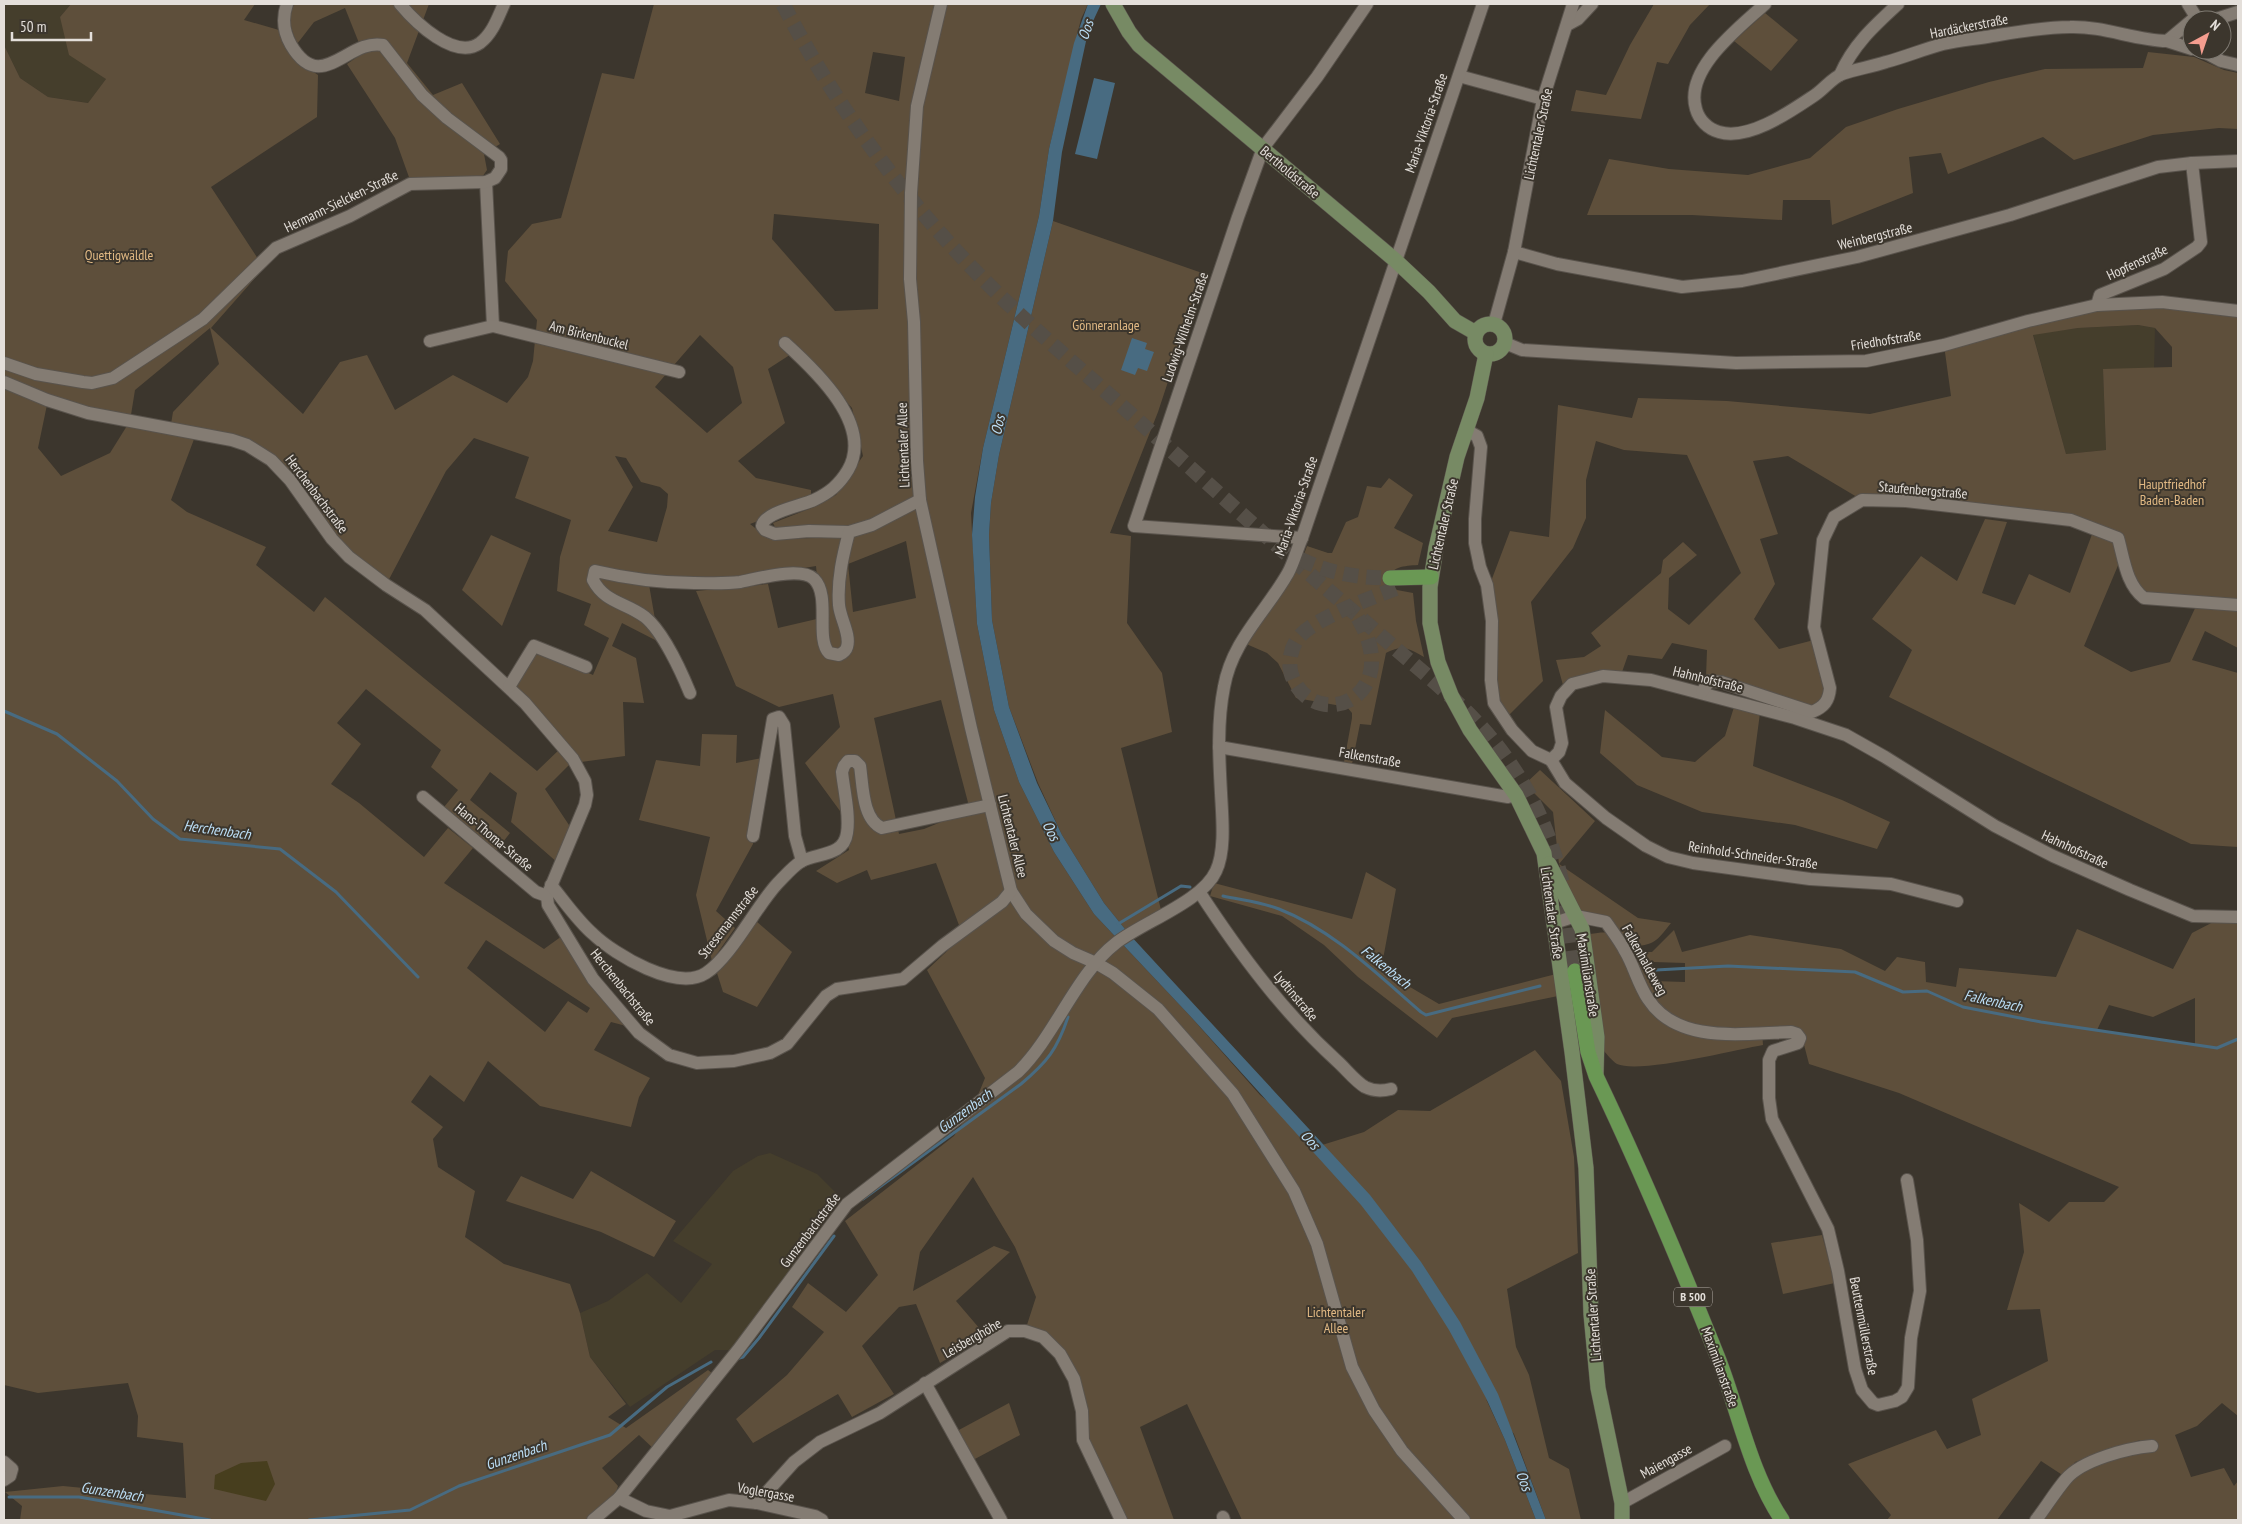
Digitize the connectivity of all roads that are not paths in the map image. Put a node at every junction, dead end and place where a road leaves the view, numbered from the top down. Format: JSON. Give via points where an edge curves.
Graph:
{"nodes":[{"id":1,"x":287,"y":4,"type":"edge"},
{"id":2,"x":400,"y":4,"type":"edge"},
{"id":3,"x":504,"y":4,"type":"edge"},
{"id":4,"x":941,"y":4,"type":"edge"},
{"id":5,"x":1367,"y":4,"type":"edge"},
{"id":6,"x":1483,"y":4,"type":"edge"},
{"id":7,"x":1573,"y":4,"type":"edge"},
{"id":8,"x":1592,"y":4,"type":"edge"},
{"id":9,"x":1765,"y":4,"type":"edge"},
{"id":10,"x":1898,"y":4,"type":"edge"},
{"id":11,"x":1117,"y":5,"type":"edge"},
{"id":12,"x":1567,"y":25,"type":"junction"},
{"id":13,"x":2182,"y":29,"type":"edge"},
{"id":14,"x":2167,"y":41,"type":"junction"},
{"id":15,"x":2182,"y":46,"type":"edge"},
{"id":16,"x":2218,"y":60,"type":"edge"},
{"id":17,"x":2238,"y":65,"type":"edge"},
{"id":18,"x":1840,"y":75,"type":"junction"},
{"id":19,"x":1459,"y":76,"type":"junction"},
{"id":20,"x":1543,"y":100,"type":"junction"},
{"id":21,"x":1263,"y":148,"type":"junction"},
{"id":22,"x":2238,"y":161,"type":"edge"},
{"id":23,"x":2192,"y":163,"type":"junction"},
{"id":24,"x":486,"y":182,"type":"junction"},
{"id":25,"x":1514,"y":252,"type":"junction"},
{"id":26,"x":1395,"y":260,"type":"junction"},
{"id":27,"x":2097,"y":305,"type":"junction"},
{"id":28,"x":2238,"y":311,"type":"edge"},
{"id":29,"x":1494,"y":324,"type":"junction"},
{"id":30,"x":493,"y":326,"type":"junction"},
{"id":31,"x":1476,"y":333,"type":"junction"},
{"id":32,"x":430,"y":341,"type":"dead end"},
{"id":33,"x":786,"y":343,"type":"dead end"},
{"id":34,"x":1505,"y":343,"type":"junction"},
{"id":35,"x":1486,"y":354,"type":"junction"},
{"id":36,"x":4,"y":363,"type":"edge"},
{"id":37,"x":679,"y":372,"type":"dead end"},
{"id":38,"x":4,"y":382,"type":"edge"},
{"id":39,"x":1466,"y":430,"type":"junction"},
{"id":40,"x":920,"y":500,"type":"junction"},
{"id":41,"x":850,"y":532,"type":"junction"},
{"id":42,"x":1302,"y":538,"type":"junction"},
{"id":43,"x":1430,"y":582,"type":"junction"},
{"id":44,"x":1394,"y":583,"type":"tunnel mouth"},
{"id":45,"x":2238,"y":605,"type":"edge"},
{"id":46,"x":586,"y":667,"type":"dead end"},
{"id":47,"x":509,"y":687,"type":"junction"},
{"id":48,"x":1702,"y":692,"type":"junction"},
{"id":49,"x":690,"y":693,"type":"dead end"},
{"id":50,"x":1219,"y":747,"type":"junction"},
{"id":51,"x":1551,"y":760,"type":"junction"},
{"id":52,"x":1516,"y":795,"type":"junction"},
{"id":53,"x":423,"y":797,"type":"dead end"},
{"id":54,"x":990,"y":805,"type":"junction"},
{"id":55,"x":753,"y":836,"type":"dead end"},
{"id":56,"x":1544,"y":853,"type":"junction"},
{"id":57,"x":802,"y":862,"type":"junction"},
{"id":58,"x":549,"y":890,"type":"junction"},
{"id":59,"x":1012,"y":891,"type":"junction"},
{"id":60,"x":1200,"y":893,"type":"junction"},
{"id":61,"x":1957,"y":901,"type":"dead end"},
{"id":62,"x":1576,"y":916,"type":"junction"},
{"id":63,"x":2238,"y":917,"type":"edge"},
{"id":64,"x":1554,"y":923,"type":"junction"},
{"id":65,"x":1096,"y":963,"type":"junction"},
{"id":66,"x":1575,"y":971,"type":"tunnel mouth"},
{"id":67,"x":1797,"y":1034,"type":"joint"},
{"id":68,"x":1596,"y":1076,"type":"junction"},
{"id":69,"x":1391,"y":1089,"type":"dead end"},
{"id":70,"x":1907,"y":1180,"type":"dead end"},
{"id":71,"x":925,"y":1383,"type":"junction"},
{"id":72,"x":1724,"y":1446,"type":"dead end"},
{"id":73,"x":2152,"y":1446,"type":"dead end"},
{"id":74,"x":4,"y":1462,"type":"edge"},
{"id":75,"x":4,"y":1480,"type":"edge"},
{"id":76,"x":618,"y":1498,"type":"junction"},
{"id":77,"x":757,"y":1503,"type":"junction"},
{"id":78,"x":1622,"y":1503,"type":"junction"},
{"id":79,"x":593,"y":1520,"type":"edge"},
{"id":80,"x":822,"y":1520,"type":"edge"},
{"id":81,"x":1001,"y":1520,"type":"edge"},
{"id":82,"x":1120,"y":1520,"type":"edge"},
{"id":83,"x":1464,"y":1520,"type":"edge"},
{"id":84,"x":1622,"y":1520,"type":"edge"},
{"id":85,"x":1782,"y":1520,"type":"edge"},
{"id":86,"x":2036,"y":1520,"type":"edge"}],
"edges":[{"from":1,"to":24,"type":"street","via":[[284,14],[287,37],[294,50],[312,65],[334,63],[368,44],[382,45],[389,50],[422,95],[501,160],[501,169],[495,178]]},
{"from":2,"to":3,"type":"street","via":[[430,34],[466,47],[478,44],[490,32]]},
{"from":4,"to":40,"type":"street","name":"Lichtentaler Allee","via":[[917,106],[911,193],[910,279]]},
{"from":5,"to":21,"type":"street","name":"Ludwig-Wilhelm-Straße"},
{"from":6,"to":19,"type":"street","name":"Maria-Viktoria-Straße"},
{"from":7,"to":12,"type":"street","name":"Lichtentaler Straße"},
{"from":8,"to":12,"type":"street"},
{"from":9,"to":18,"type":"street","name":"Hardäckerstraße","via":[[1702,68],[1694,90],[1694,103],[1698,115],[1708,126],[1719,132],[1748,131],[1816,95]]},
{"from":10,"to":18,"type":"street","via":[[1864,36],[1847,58]]},
{"from":11,"to":21,"type":"main road","name":"Bertholdstraße","via":[[1128,32],[1139,45]]},
{"from":12,"to":20,"type":"street","name":"Lichtentaler Straße"},
{"from":13,"to":14,"type":"street"},
{"from":14,"to":15,"type":"street","name":"Hardäckerstraße"},
{"from":14,"to":18,"type":"street","name":"Hardäckerstraße","via":[[2070,26],[1943,44]]},
{"from":16,"to":17,"type":"street"},
{"from":19,"to":20,"type":"street"},
{"from":19,"to":26,"type":"street","name":"Maria-Viktoria-Straße"},
{"from":20,"to":25,"type":"street","name":"Lichtentaler Straße"},
{"from":21,"to":26,"type":"main road","name":"Bertholdstraße"},
{"from":21,"to":42,"type":"street","name":"Ludwig-Wilhelm-Straße","via":[[1134,526]]},
{"from":22,"to":23,"type":"street","name":"Weinbergstraße"},
{"from":23,"to":25,"type":"street","name":"Weinbergstraße","via":[[2158,167],[2010,215],[1857,257],[1742,281],[1682,287],[1557,264]]},
{"from":23,"to":27,"type":"street","name":"Hopfenstraße","via":[[2201,242],[2164,269],[2100,295]]},
{"from":24,"to":30,"type":"street"},
{"from":24,"to":36,"type":"street","name":"Hermann-Sielcken-Straße","via":[[410,184],[350,216],[276,248],[203,320],[113,378],[83,382],[36,374]]},
{"from":25,"to":29,"type":"street","name":"Lichtentaler Straße"},
{"from":26,"to":31,"type":"main road","name":"Bertholdstraße","via":[[1455,320]]},
{"from":26,"to":42,"type":"street","name":"Maria-Viktoria-Straße"},
{"from":27,"to":28,"type":"street","name":"Friedhofstraße","via":[[2162,302]]},
{"from":27,"to":34,"type":"street","name":"Friedhofstraße","via":[[1944,345],[1866,361],[1736,363],[1522,350]]},
{"from":29,"to":31,"type":"main road","via":[[1485,324]]},
{"from":29,"to":34,"type":"main road","via":[[1503,331]]},
{"from":30,"to":32,"type":"street","name":"Am Birkenbuckel"},
{"from":30,"to":37,"type":"street","name":"Am Birkenbuckel"},
{"from":31,"to":35,"type":"main road","via":[[1475,343]]},
{"from":33,"to":41,"type":"street","via":[[837,398],[851,425],[855,446],[850,465],[832,490],[768,516],[762,526],[775,534],[809,530]]},
{"from":34,"to":35,"type":"main road","via":[[1496,353]]},
{"from":35,"to":39,"type":"main road","name":"Lichtentaler Straße"},
{"from":38,"to":47,"type":"street","name":"Herchenbachstraße","via":[[88,413],[232,440],[259,451],[282,470],[349,558],[425,610]]},
{"from":39,"to":43,"type":"main road","name":"Lichtentaler Straße"},
{"from":39,"to":51,"type":"street","via":[[1477,436],[1481,447],[1476,543],[1492,621],[1494,703],[1512,730],[1532,751]]},
{"from":40,"to":41,"type":"street","via":[[872,526]]},
{"from":40,"to":54,"type":"street","name":"Lichtentaler Allee"},
{"from":41,"to":49,"type":"street","via":[[843,555],[839,590],[839,607],[848,645],[839,655],[829,653],[825,647],[818,586],[808,575],[781,575],[727,584],[664,583],[626,579],[595,571],[593,580],[599,592],[646,618],[678,664]]},
{"from":42,"to":50,"type":"street","name":"Maria-Viktoria-Straße","via":[[1288,573],[1235,652],[1224,687]]},
{"from":43,"to":44,"type":"main road","via":[[1411,586]]},
{"from":43,"to":52,"type":"main road","name":"Lichtentaler Straße","via":[[1433,644],[1451,695],[1470,730]]},
{"from":45,"to":48,"type":"street","name":"Staufenbergstraße","via":[[2144,598],[2130,582],[2118,538],[2071,520],[1906,501],[1862,500],[1834,517],[1823,540],[1814,627],[1830,688],[1829,698],[1820,709],[1812,712],[1721,682],[1709,681]]},
{"from":46,"to":47,"type":"street","via":[[534,646]]},
{"from":47,"to":58,"type":"street","name":"Herchenbachstraße","via":[[564,746],[585,781],[585,805]]},
{"from":48,"to":51,"type":"street","name":"Hahnhofstraße","via":[[1651,680],[1603,676],[1572,684],[1556,707],[1562,743]]},
{"from":48,"to":63,"type":"street","name":"Hahnhofstraße","via":[[1846,735],[2017,838],[2130,890],[2193,916]]},
{"from":50,"to":52,"type":"street","name":"Falkenstraße","via":[[1508,797]]},
{"from":50,"to":60,"type":"street","name":"Maria-Viktoria-Straße","via":[[1223,836],[1216,872]]},
{"from":51,"to":61,"type":"street","name":"Reinhold-Schneider-Straße","via":[[1565,783],[1606,818],[1646,846],[1668,856],[1693,863],[1810,879],[1891,884]]},
{"from":52,"to":56,"type":"main road","name":"Lichtentaler Straße"},
{"from":53,"to":58,"type":"street","name":"Hans-Thoma-Straße","via":[[536,892]]},
{"from":54,"to":57,"type":"street","name":"Stresemannstraße","via":[[882,828],[869,817],[860,766],[851,760],[842,772],[848,824],[845,840],[827,855]]},
{"from":54,"to":59,"type":"street","name":"Lichtentaler Allee"},
{"from":55,"to":57,"type":"street","via":[[772,719],[779,717],[784,725],[795,836]]},
{"from":56,"to":62,"type":"main road","name":"Maximilianstraße"},
{"from":56,"to":64,"type":"main road","name":"Lichtentaler Straße"},
{"from":57,"to":58,"type":"street","name":"Stresemannstraße","via":[[767,896],[715,966],[696,978],[651,970],[604,944]]},
{"from":58,"to":59,"type":"street","name":"Herchenbachstraße","via":[[551,911],[593,979],[656,1047],[669,1055],[697,1063],[734,1061],[770,1053],[787,1044],[826,996],[836,989],[903,979]]},
{"from":59,"to":65,"type":"street","name":"Lichtentaler Allee","via":[[1026,914],[1045,934],[1073,954]]},
{"from":60,"to":65,"type":"street","name":"Maria-Viktoria-Straße","via":[[1115,943]]},
{"from":60,"to":69,"type":"street","name":"Lydtinstraße","via":[[1230,939],[1286,1012],[1365,1086],[1383,1091]]},
{"from":62,"to":64,"type":"street","name":"Falkenhaldeweg"},
{"from":62,"to":67,"type":"street","name":"Falkenhaldeweg","via":[[1606,922],[1626,952],[1637,981],[1649,1000],[1657,1011],[1673,1020],[1690,1029],[1711,1034]]},
{"from":62,"to":68,"type":"main road","name":"Maximilianstraße","via":[[1582,929],[1597,1037]]},
{"from":64,"to":78,"type":"main road","name":"Lichtentaler Straße","via":[[1586,1168],[1591,1314],[1598,1388]]},
{"from":65,"to":76,"type":"street","name":"Gunzenbachstraße","via":[[1031,1059],[1018,1072],[847,1204],[742,1345]]},
{"from":65,"to":83,"type":"street","name":"Lichtentaler Allee","via":[[1129,984],[1158,1010],[1233,1094],[1294,1191],[1313,1235],[1352,1367],[1374,1410],[1402,1451]]},
{"from":66,"to":68,"type":"main road","name":"Maximilianstraße","number":"B 500","via":[[1588,1052]]},
{"from":67,"to":70,"type":"street","name":"Beuttenmüllerstraße","via":[[1800,1038],[1798,1043],[1773,1051],[1769,1060],[1772,1119],[1828,1229],[1855,1369],[1862,1390],[1878,1405],[1902,1397],[1908,1387],[1920,1278]]},
{"from":68,"to":85,"type":"main road","name":"Maximilianstraße","number":"B 500","via":[[1679,1262],[1719,1361],[1756,1469]]},
{"from":71,"to":77,"type":"street","name":"Leisberghöhe","via":[[880,1413],[820,1442],[794,1462]]},
{"from":71,"to":81,"type":"street"},
{"from":71,"to":82,"type":"street","name":"Leisberghöhe","via":[[1008,1331],[1024,1331],[1043,1338],[1060,1354],[1074,1379],[1082,1411],[1083,1440]]},
{"from":72,"to":78,"type":"street","name":"Maiengasse"},
{"from":73,"to":86,"type":"street","via":[[2132,1448],[2082,1466],[2067,1478]]},
{"from":74,"to":75,"type":"street","via":[[12,1469]]},
{"from":76,"to":77,"type":"street","name":"Voglergasse","via":[[646,1511],[670,1516],[729,1500]]},
{"from":76,"to":79,"type":"street","name":"Gunzenbachstraße"},
{"from":77,"to":80,"type":"street","name":"Voglergasse"},
{"from":78,"to":84,"type":"main road","name":"Lichtentaler Straße"}]}
